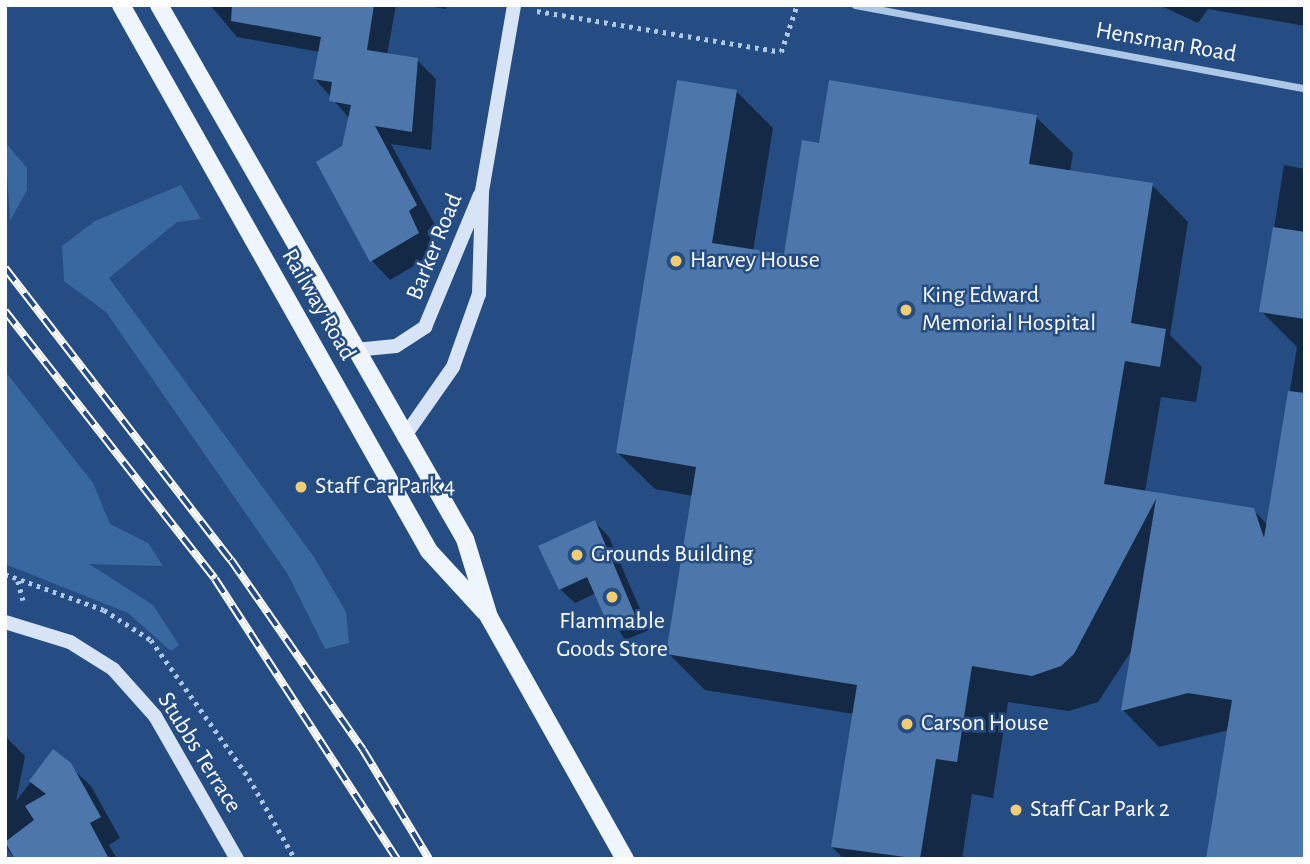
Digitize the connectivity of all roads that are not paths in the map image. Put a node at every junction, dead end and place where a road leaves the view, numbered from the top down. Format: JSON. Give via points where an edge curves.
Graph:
{"nodes":[{"id":1,"x":121,"y":5,"type":"edge"},
{"id":2,"x":159,"y":5,"type":"edge"},
{"id":3,"x":855,"y":5,"type":"edge"},
{"id":4,"x":514,"y":6,"type":"edge"},
{"id":5,"x":1305,"y":88,"type":"edge"},
{"id":6,"x":482,"y":191,"type":"junction"},
{"id":7,"x":355,"y":350,"type":"junction"},
{"id":8,"x":404,"y":438,"type":"junction"},
{"id":9,"x":489,"y":617,"type":"junction"},
{"id":10,"x":5,"y":622,"type":"edge"},
{"id":11,"x":237,"y":859,"type":"edge"},
{"id":12,"x":625,"y":859,"type":"edge"}],
"edges":[{"from":1,"to":9,"type":"main road","name":"Railway Road","via":[[429,551]]},
{"from":2,"to":7,"type":"main road","name":"Railway Road"},
{"from":3,"to":5,"type":"street","name":"Hensman Road"},
{"from":4,"to":6,"type":"street","name":"Barker Road"},
{"from":6,"to":7,"type":"street","name":"Barker Road","via":[[425,327],[396,346]]},
{"from":6,"to":8,"type":"street","name":"Barker Road","via":[[484,265],[471,325],[453,367]]},
{"from":7,"to":8,"type":"main road","name":"Railway Road"},
{"from":8,"to":9,"type":"main road","name":"Railway Road","via":[[465,539]]},
{"from":9,"to":12,"type":"main road","name":"Railway Road"},
{"from":10,"to":11,"type":"street","name":"Stubbs Terrace","via":[[70,642],[113,669],[155,716]]}]}
